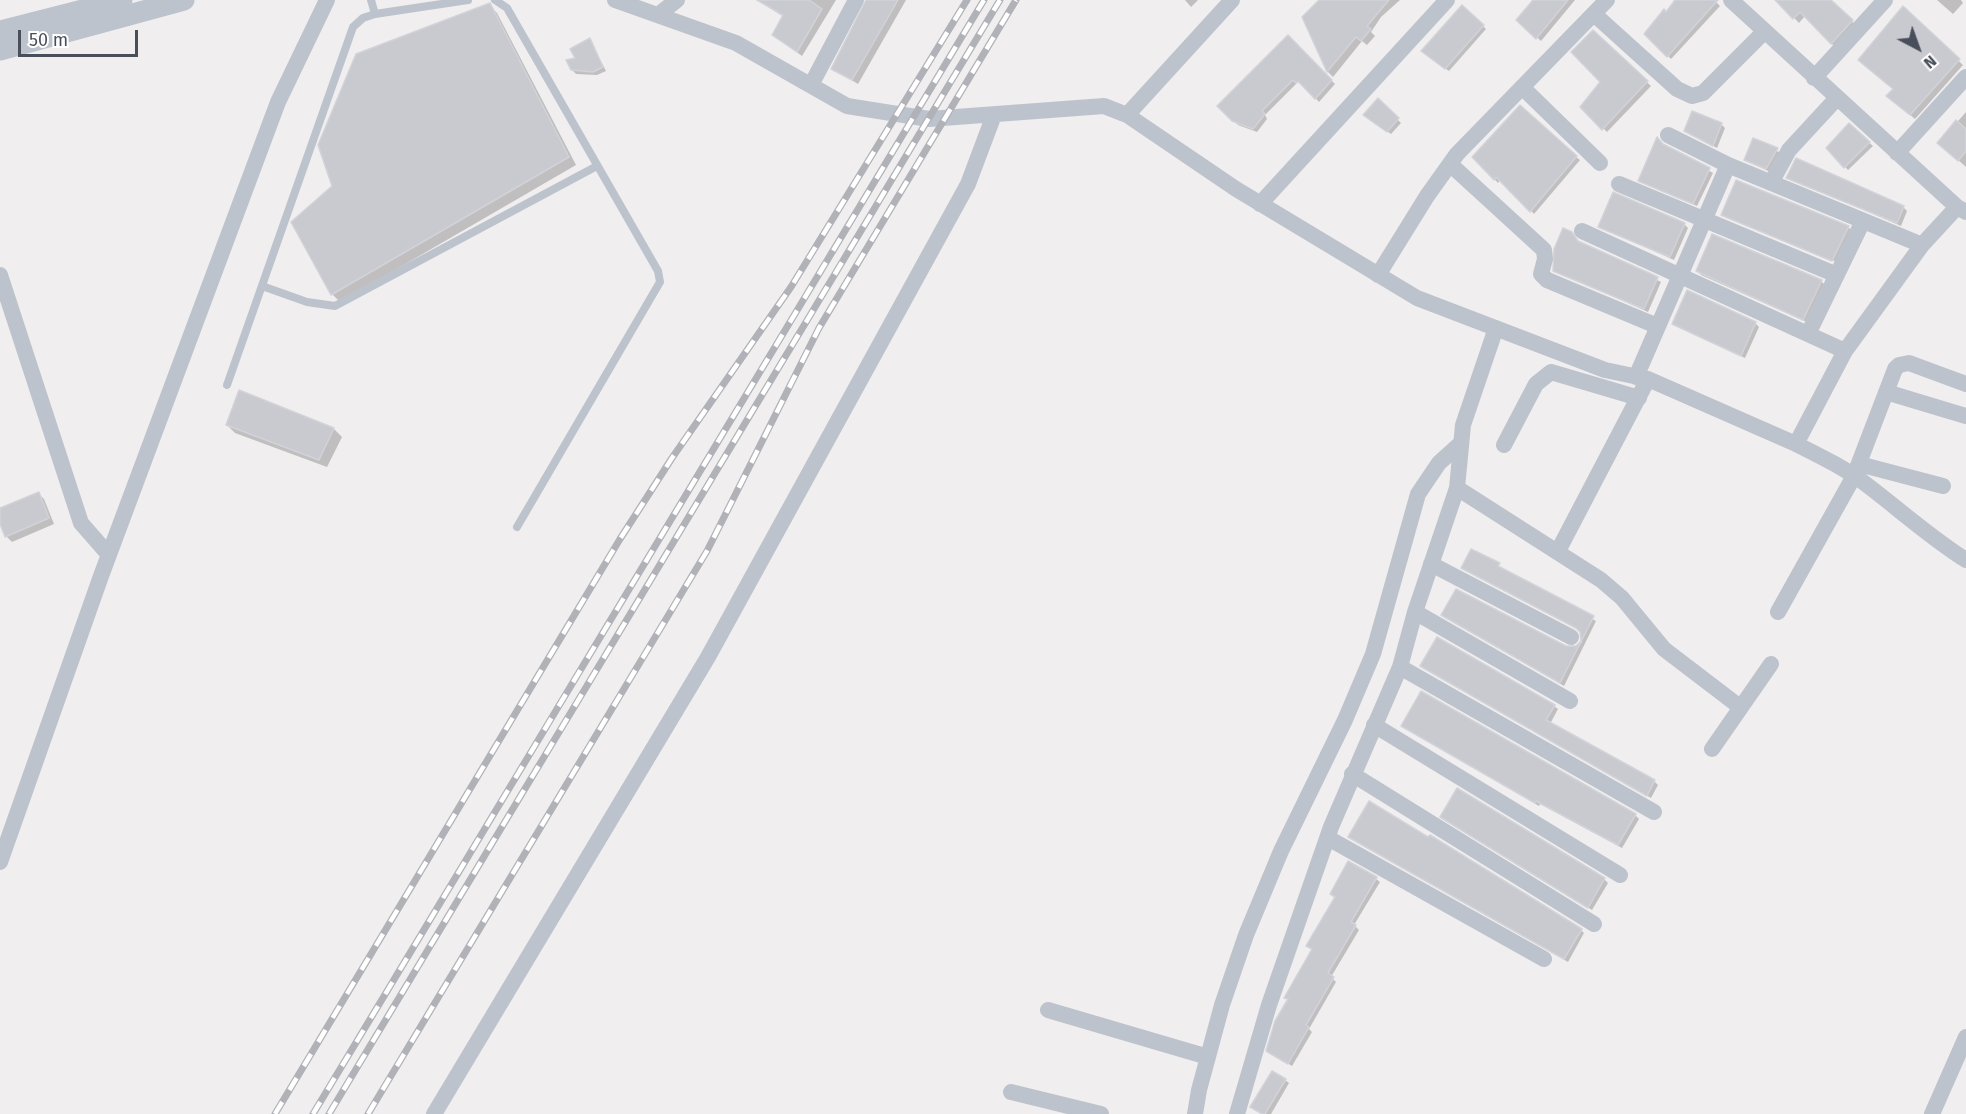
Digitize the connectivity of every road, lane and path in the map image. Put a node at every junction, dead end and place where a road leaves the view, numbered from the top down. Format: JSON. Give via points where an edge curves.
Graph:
{"nodes":[{"id":1,"x":122,"y":0,"type":"edge"},
{"id":2,"x":184,"y":0,"type":"edge"},
{"id":3,"x":327,"y":0,"type":"edge"},
{"id":4,"x":371,"y":0,"type":"edge"},
{"id":5,"x":468,"y":0,"type":"edge"},
{"id":6,"x":495,"y":0,"type":"edge"},
{"id":7,"x":615,"y":0,"type":"edge"},
{"id":8,"x":677,"y":0,"type":"edge"},
{"id":9,"x":856,"y":0,"type":"edge"},
{"id":10,"x":1232,"y":0,"type":"edge"},
{"id":11,"x":1447,"y":0,"type":"edge"},
{"id":12,"x":1607,"y":0,"type":"edge"},
{"id":13,"x":1731,"y":0,"type":"edge"},
{"id":14,"x":1885,"y":0,"type":"edge"},
{"id":15,"x":66,"y":6,"type":"edge"},
{"id":16,"x":375,"y":14,"type":"junction"},
{"id":17,"x":1594,"y":14,"type":"junction"},
{"id":18,"x":658,"y":15,"type":"junction"},
{"id":19,"x":0,"y":31,"type":"edge"},
{"id":20,"x":1764,"y":32,"type":"junction"},
{"id":21,"x":0,"y":50,"type":"edge"},
{"id":22,"x":1966,"y":76,"type":"edge"},
{"id":23,"x":1814,"y":78,"type":"junction"},
{"id":24,"x":811,"y":86,"type":"junction"},
{"id":25,"x":1522,"y":87,"type":"junction"},
{"id":26,"x":1837,"y":98,"type":"junction"},
{"id":27,"x":994,"y":115,"type":"junction"},
{"id":28,"x":1127,"y":115,"type":"junction"},
{"id":29,"x":1668,"y":135,"type":"dead end"},
{"id":30,"x":1897,"y":153,"type":"junction"},
{"id":31,"x":1450,"y":164,"type":"junction"},
{"id":32,"x":1600,"y":164,"type":"dead end"},
{"id":33,"x":1728,"y":165,"type":"junction"},
{"id":34,"x":597,"y":166,"type":"junction"},
{"id":35,"x":1771,"y":183,"type":"junction"},
{"id":36,"x":1619,"y":184,"type":"dead end"},
{"id":37,"x":1260,"y":204,"type":"junction"},
{"id":38,"x":1961,"y":209,"type":"edge"},
{"id":39,"x":1703,"y":217,"type":"junction"},
{"id":40,"x":1863,"y":221,"type":"junction"},
{"id":41,"x":1582,"y":231,"type":"dead end"},
{"id":42,"x":1922,"y":245,"type":"junction"},
{"id":43,"x":0,"y":275,"type":"edge"},
{"id":44,"x":1378,"y":275,"type":"junction"},
{"id":45,"x":1679,"y":275,"type":"junction"},
{"id":46,"x":1837,"y":275,"type":"junction"},
{"id":47,"x":262,"y":286,"type":"junction"},
{"id":48,"x":1658,"y":326,"type":"junction"},
{"id":49,"x":1496,"y":328,"type":"junction"},
{"id":50,"x":1808,"y":334,"type":"junction"},
{"id":51,"x":1845,"y":351,"type":"junction"},
{"id":52,"x":1642,"y":378,"type":"junction"},
{"id":53,"x":1966,"y":384,"type":"edge"},
{"id":54,"x":227,"y":386,"type":"dead end"},
{"id":55,"x":1886,"y":392,"type":"junction"},
{"id":56,"x":1639,"y":398,"type":"junction"},
{"id":57,"x":1966,"y":416,"type":"edge"},
{"id":58,"x":1460,"y":444,"type":"junction"},
{"id":59,"x":1796,"y":444,"type":"junction"},
{"id":60,"x":1504,"y":445,"type":"dead end"},
{"id":61,"x":1856,"y":470,"type":"junction"},
{"id":62,"x":1943,"y":486,"type":"dead end"},
{"id":63,"x":1457,"y":488,"type":"junction"},
{"id":64,"x":517,"y":527,"type":"dead end"},
{"id":65,"x":1558,"y":551,"type":"junction"},
{"id":66,"x":109,"y":555,"type":"junction"},
{"id":67,"x":1966,"y":560,"type":"edge"},
{"id":68,"x":1431,"y":564,"type":"junction"},
{"id":69,"x":1415,"y":612,"type":"junction"},
{"id":70,"x":1778,"y":612,"type":"dead end"},
{"id":71,"x":1571,"y":637,"type":"dead end"},
{"id":72,"x":1771,"y":664,"type":"dead end"},
{"id":73,"x":1400,"y":667,"type":"junction"},
{"id":74,"x":1570,"y":701,"type":"dead end"},
{"id":75,"x":1740,"y":707,"type":"junction"},
{"id":76,"x":1374,"y":725,"type":"junction"},
{"id":77,"x":1712,"y":749,"type":"dead end"},
{"id":78,"x":1352,"y":774,"type":"junction"},
{"id":79,"x":1654,"y":812,"type":"dead end"},
{"id":80,"x":1328,"y":838,"type":"junction"},
{"id":81,"x":0,"y":861,"type":"edge"},
{"id":82,"x":1620,"y":874,"type":"dead end"},
{"id":83,"x":1594,"y":924,"type":"dead end"},
{"id":84,"x":1544,"y":959,"type":"dead end"},
{"id":85,"x":1048,"y":1010,"type":"dead end"},
{"id":86,"x":1966,"y":1037,"type":"edge"},
{"id":87,"x":1208,"y":1057,"type":"junction"},
{"id":88,"x":1011,"y":1092,"type":"dead end"},
{"id":89,"x":434,"y":1114,"type":"edge"},
{"id":90,"x":1101,"y":1114,"type":"edge"},
{"id":91,"x":1195,"y":1114,"type":"edge"},
{"id":92,"x":1237,"y":1114,"type":"edge"},
{"id":93,"x":1932,"y":1114,"type":"edge"}],
"edges":[{"from":1,"to":15,"type":"street"},
{"from":2,"to":21,"type":"street"},
{"from":3,"to":66,"type":"street","via":[[278,102]]},
{"from":4,"to":16,"type":"lane"},
{"from":5,"to":16,"type":"lane"},
{"from":6,"to":34,"type":"lane","via":[[507,8]]},
{"from":7,"to":18,"type":"street"},
{"from":8,"to":18,"type":"street"},
{"from":9,"to":24,"type":"street"},
{"from":10,"to":28,"type":"street"},
{"from":11,"to":37,"type":"street"},
{"from":12,"to":17,"type":"street"},
{"from":13,"to":20,"type":"street"},
{"from":14,"to":23,"type":"street"},
{"from":15,"to":19,"type":"street"},
{"from":16,"to":47,"type":"lane","via":[[353,27]]},
{"from":17,"to":20,"type":"street","via":[[1677,89],[1692,96],[1703,93]]},
{"from":17,"to":25,"type":"street"},
{"from":18,"to":24,"type":"street","via":[[736,43]]},
{"from":20,"to":23,"type":"street"},
{"from":22,"to":30,"type":"street"},
{"from":23,"to":26,"type":"street"},
{"from":24,"to":27,"type":"street","via":[[847,106],[929,119]]},
{"from":25,"to":31,"type":"street"},
{"from":25,"to":32,"type":"street"},
{"from":26,"to":30,"type":"street"},
{"from":26,"to":35,"type":"street","via":[[1789,150]]},
{"from":27,"to":28,"type":"street","via":[[1104,106]]},
{"from":27,"to":89,"type":"street","via":[[968,184],[708,657]]},
{"from":28,"to":37,"type":"street"},
{"from":29,"to":33,"type":"street"},
{"from":30,"to":38,"type":"street"},
{"from":31,"to":44,"type":"street"},
{"from":31,"to":48,"type":"street","via":[[1544,250],[1541,274],[1547,280]]},
{"from":33,"to":35,"type":"street"},
{"from":33,"to":39,"type":"street"},
{"from":34,"to":47,"type":"lane","via":[[335,306],[307,302]]},
{"from":34,"to":64,"type":"lane","via":[[658,271],[660,282]]},
{"from":35,"to":40,"type":"street"},
{"from":36,"to":39,"type":"street"},
{"from":37,"to":44,"type":"street"},
{"from":38,"to":42,"type":"street"},
{"from":39,"to":45,"type":"street"},
{"from":39,"to":46,"type":"street"},
{"from":40,"to":42,"type":"street"},
{"from":40,"to":46,"type":"street"},
{"from":41,"to":45,"type":"street"},
{"from":42,"to":51,"type":"street"},
{"from":43,"to":66,"type":"street","via":[[81,523]]},
{"from":44,"to":49,"type":"street","via":[[1417,298]]},
{"from":45,"to":48,"type":"street"},
{"from":45,"to":50,"type":"street"},
{"from":46,"to":50,"type":"street"},
{"from":47,"to":54,"type":"lane"},
{"from":48,"to":52,"type":"street"},
{"from":49,"to":52,"type":"street","via":[[1605,370]]},
{"from":49,"to":58,"type":"street"},
{"from":50,"to":51,"type":"street"},
{"from":51,"to":59,"type":"street"},
{"from":52,"to":56,"type":"street"},
{"from":52,"to":59,"type":"street"},
{"from":53,"to":55,"type":"street","via":[[1903,363],[1895,369]]},
{"from":55,"to":57,"type":"street"},
{"from":55,"to":61,"type":"street"},
{"from":56,"to":60,"type":"street","via":[[1551,372],[1536,384]]},
{"from":56,"to":65,"type":"street"},
{"from":58,"to":63,"type":"street"},
{"from":58,"to":87,"type":"street","via":[[1439,463],[1418,494],[1373,654],[1246,935]]},
{"from":59,"to":61,"type":"street"},
{"from":61,"to":62,"type":"street"},
{"from":61,"to":67,"type":"street"},
{"from":61,"to":70,"type":"street"},
{"from":63,"to":65,"type":"street"},
{"from":63,"to":68,"type":"street"},
{"from":65,"to":75,"type":"street","via":[[1622,598],[1664,649]]},
{"from":66,"to":81,"type":"street"},
{"from":68,"to":69,"type":"street"},
{"from":68,"to":71,"type":"street"},
{"from":69,"to":73,"type":"street"},
{"from":69,"to":74,"type":"street"},
{"from":72,"to":75,"type":"street"},
{"from":73,"to":76,"type":"street"},
{"from":73,"to":79,"type":"street"},
{"from":75,"to":77,"type":"street"},
{"from":76,"to":78,"type":"street"},
{"from":76,"to":82,"type":"street"},
{"from":78,"to":80,"type":"street"},
{"from":78,"to":83,"type":"street"},
{"from":80,"to":84,"type":"street"},
{"from":80,"to":92,"type":"street","via":[[1269,1005]]},
{"from":85,"to":87,"type":"street"},
{"from":86,"to":93,"type":"street"},
{"from":87,"to":91,"type":"street"},
{"from":88,"to":90,"type":"street"}]}
